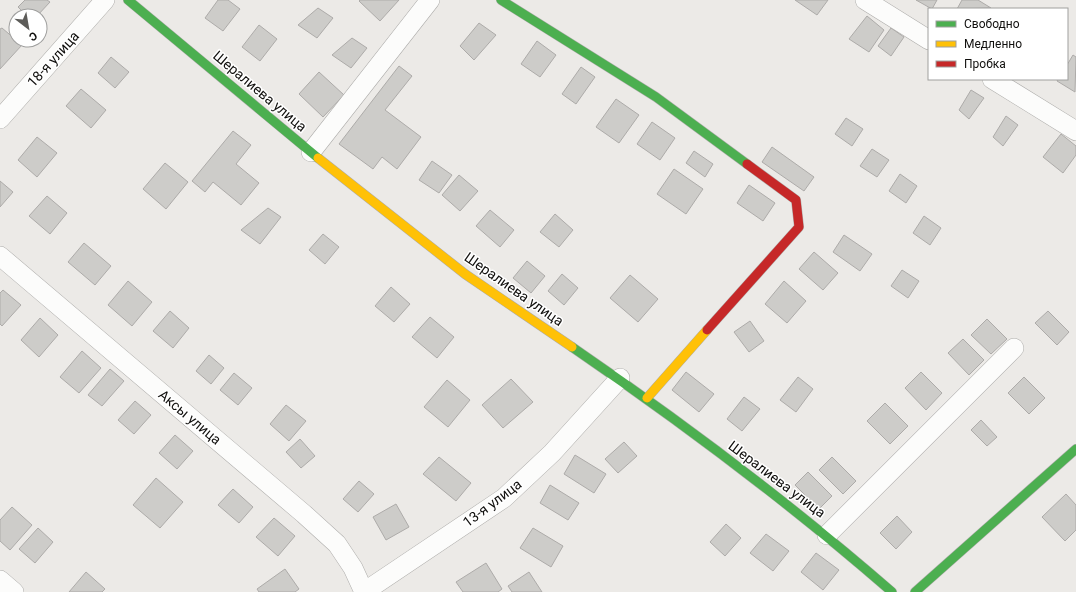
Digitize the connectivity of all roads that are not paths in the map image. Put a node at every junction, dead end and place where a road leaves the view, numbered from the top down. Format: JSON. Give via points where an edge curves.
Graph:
{"nodes":[{"id":1,"x":105,"y":0,"type":"edge"},
{"id":2,"x":128,"y":0,"type":"edge"},
{"id":3,"x":430,"y":0,"type":"edge"},
{"id":4,"x":501,"y":0,"type":"edge"},
{"id":5,"x":865,"y":0,"type":"edge"},
{"id":6,"x":928,"y":39,"type":"edge"},
{"id":7,"x":994,"y":80,"type":"edge"},
{"id":8,"x":0,"y":119,"type":"edge"},
{"id":9,"x":1076,"y":131,"type":"edge"},
{"id":10,"x":311,"y":152,"type":"junction"},
{"id":11,"x":0,"y":256,"type":"edge"},
{"id":12,"x":1014,"y":348,"type":"dead end"},
{"id":13,"x":620,"y":378,"type":"junction"},
{"id":14,"x":647,"y":398,"type":"junction"},
{"id":15,"x":1076,"y":449,"type":"edge"},
{"id":16,"x":827,"y":535,"type":"junction"},
{"id":17,"x":0,"y":580,"type":"edge"},
{"id":18,"x":14,"y":592,"type":"edge"},
{"id":19,"x":364,"y":592,"type":"edge"},
{"id":20,"x":892,"y":592,"type":"edge"},
{"id":21,"x":915,"y":592,"type":"edge"}],
"edges":[{"from":1,"to":8,"type":"street","name":"18-я улица"},
{"from":2,"to":10,"type":"street","name":"Шералиева улица"},
{"from":3,"to":10,"type":"street"},
{"from":4,"to":14,"type":"street","via":[[656,97],[796,200],[799,227]]},
{"from":5,"to":6,"type":"street"},
{"from":7,"to":9,"type":"street"},
{"from":10,"to":13,"type":"street","name":"Шералиева улица","via":[[465,274]]},
{"from":11,"to":19,"type":"street","name":"Аксы улица","via":[[338,544]]},
{"from":12,"to":16,"type":"street"},
{"from":13,"to":14,"type":"street","name":"Шералиева улица"},
{"from":13,"to":19,"type":"street","name":"13-я улица","via":[[552,453],[504,498]]},
{"from":14,"to":16,"type":"street","name":"Шералиева улица"},
{"from":15,"to":21,"type":"street"},
{"from":16,"to":20,"type":"street","name":"Шералиева улица"},
{"from":17,"to":18,"type":"street"}]}
